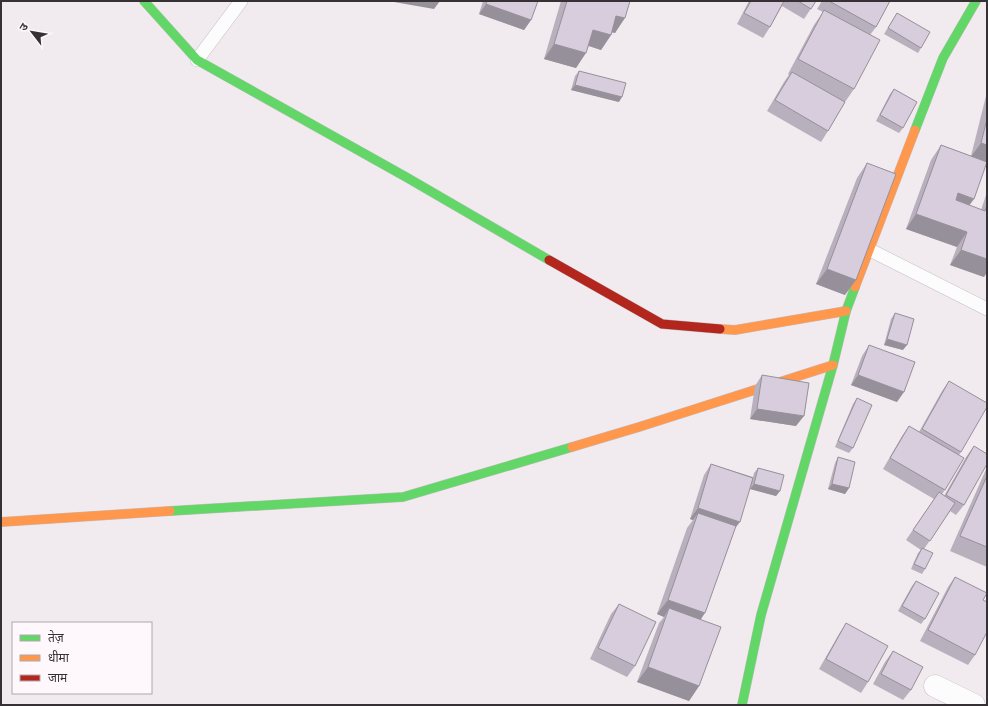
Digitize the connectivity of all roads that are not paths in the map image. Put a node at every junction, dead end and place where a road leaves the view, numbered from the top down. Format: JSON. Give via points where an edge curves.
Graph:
{"nodes":[{"id":1,"x":144,"y":1,"type":"edge"},
{"id":2,"x":241,"y":1,"type":"edge"},
{"id":3,"x":976,"y":1,"type":"edge"},
{"id":4,"x":197,"y":60,"type":"junction"},
{"id":5,"x":870,"y":250,"type":"junction"},
{"id":6,"x":987,"y":309,"type":"edge"},
{"id":7,"x":846,"y":311,"type":"junction"},
{"id":8,"x":832,"y":365,"type":"junction"},
{"id":9,"x":1,"y":522,"type":"edge"},
{"id":10,"x":935,"y":686,"type":"dead end"},
{"id":11,"x":742,"y":705,"type":"edge"},
{"id":12,"x":974,"y":705,"type":"edge"}],
"edges":[{"from":1,"to":4,"type":"street"},
{"from":2,"to":4,"type":"lane"},
{"from":3,"to":5,"type":"street","via":[[943,58]]},
{"from":4,"to":7,"type":"street","via":[[662,324],[735,330]]},
{"from":5,"to":6,"type":"lane"},
{"from":5,"to":7,"type":"street"},
{"from":7,"to":8,"type":"street"},
{"from":8,"to":9,"type":"street","via":[[639,427],[403,497]]},
{"from":8,"to":11,"type":"street","via":[[761,615]]},
{"from":10,"to":12,"type":"street"}]}
